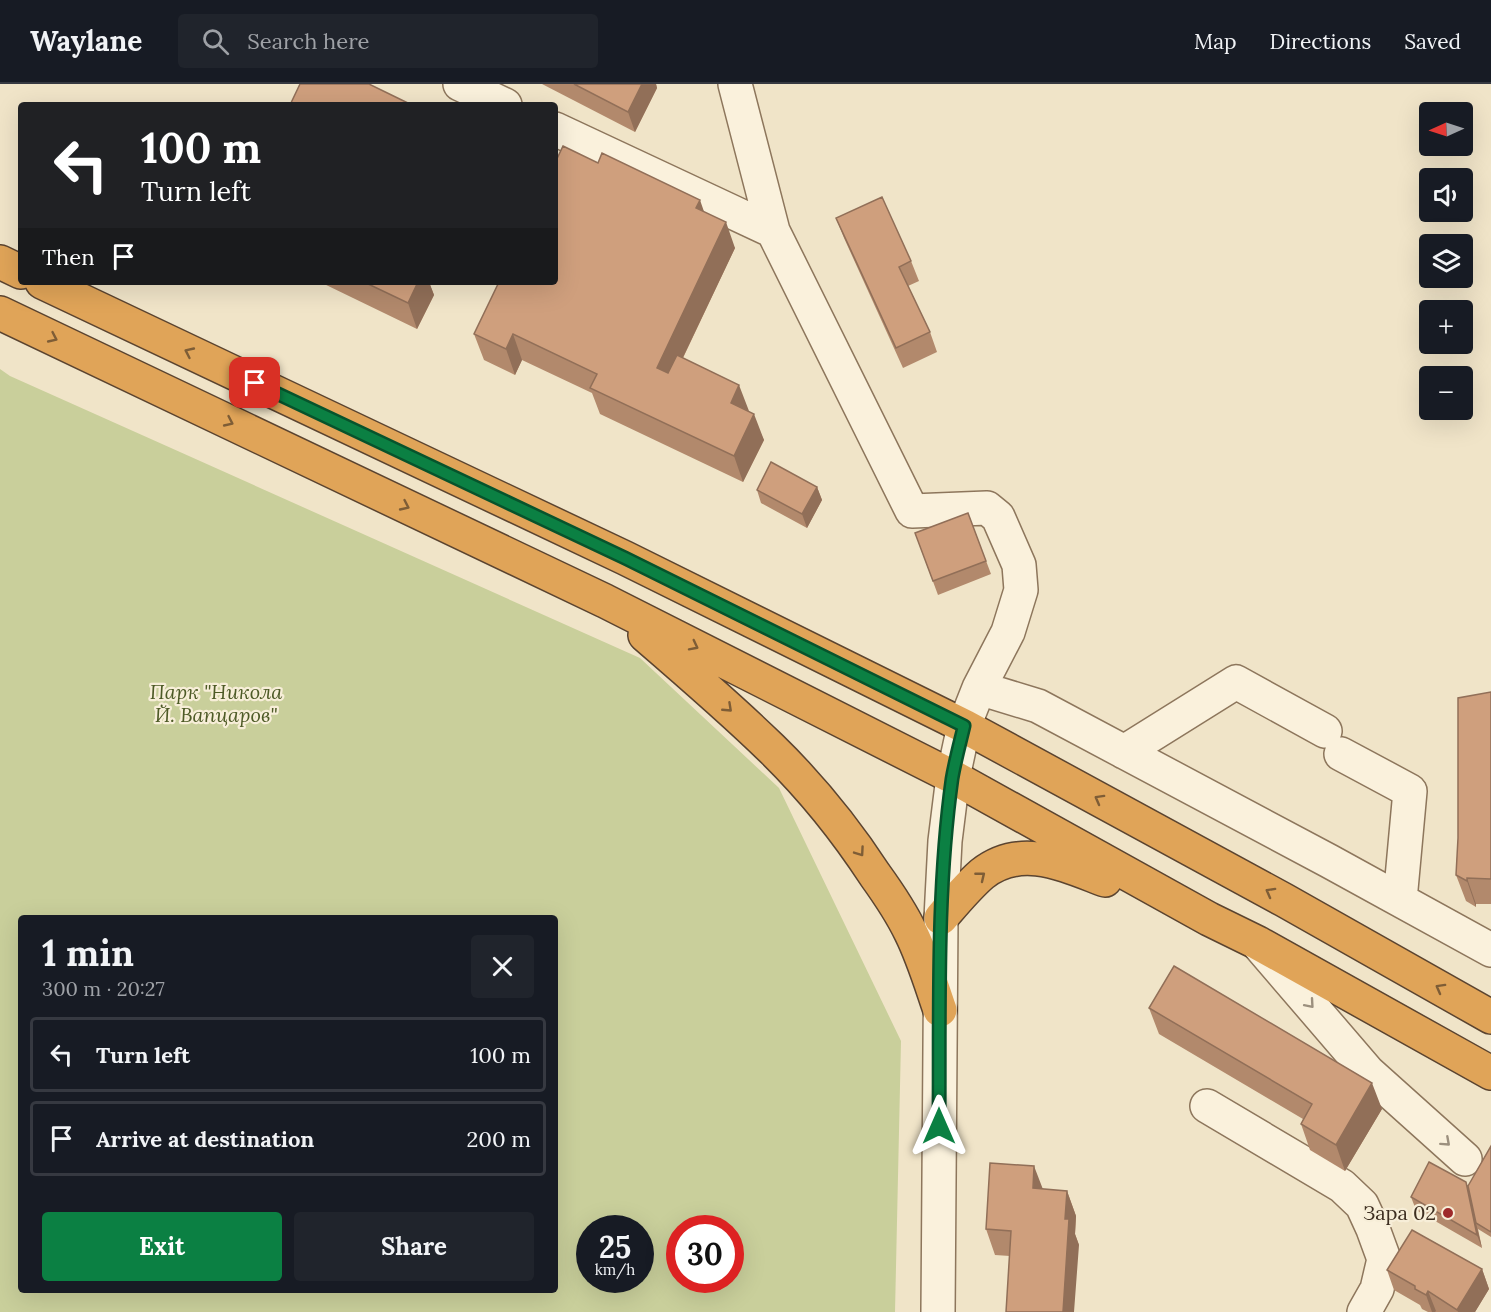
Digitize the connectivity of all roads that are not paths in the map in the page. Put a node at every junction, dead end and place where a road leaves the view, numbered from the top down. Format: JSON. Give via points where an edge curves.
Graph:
{"nodes":[{"id":1,"x":460,"y":84,"type":"edge"},
{"id":2,"x":735,"y":84,"type":"edge"},
{"id":3,"x":499,"y":102,"type":"edge"},
{"id":4,"x":558,"y":130,"type":"edge"},
{"id":5,"x":773,"y":231,"type":"junction"},
{"id":6,"x":0,"y":262,"type":"edge"},
{"id":7,"x":18,"y":271,"type":"edge"},
{"id":8,"x":48,"y":285,"type":"edge"},
{"id":9,"x":0,"y":313,"type":"edge"},
{"id":10,"x":605,"y":601,"type":"junction"},
{"id":11,"x":980,"y":688,"type":"junction"},
{"id":12,"x":964,"y":726,"type":"junction"},
{"id":13,"x":1124,"y":752,"type":"junction"},
{"id":14,"x":952,"y":777,"type":"junction"},
{"id":15,"x":1400,"y":900,"type":"junction"},
{"id":16,"x":941,"y":918,"type":"junction"},
{"id":17,"x":1209,"y":919,"type":"junction"},
{"id":18,"x":1258,"y":943,"type":"junction"},
{"id":19,"x":1491,"y":950,"type":"edge"},
{"id":20,"x":940,"y":1010,"type":"junction"},
{"id":21,"x":1491,"y":1017,"type":"edge"},
{"id":22,"x":1491,"y":1073,"type":"edge"},
{"id":23,"x":1207,"y":1106,"type":"dead end"},
{"id":24,"x":1465,"y":1160,"type":"dead end"},
{"id":25,"x":938,"y":1312,"type":"edge"},
{"id":26,"x":1364,"y":1312,"type":"edge"}],
"edges":[{"from":1,"to":3,"type":"street"},
{"from":2,"to":5,"type":"street"},
{"from":4,"to":5,"type":"street"},
{"from":5,"to":11,"type":"street","via":[[912,511],[987,508],[998,517],[1019,564],[1021,590],[1008,632]]},
{"from":6,"to":7,"type":"highway"},
{"from":12,"to":8,"type":"highway","one_way":true,"via":[[625,558]]},
{"from":9,"to":10,"type":"highway","one_way":true},
{"from":10,"to":14,"type":"highway","one_way":true},
{"from":10,"to":20,"type":"highway","one_way":true,"via":[[705,687],[816,796],[856,847],[907,925]]},
{"from":11,"to":12,"type":"street"},
{"from":11,"to":13,"type":"street","via":[[1038,706]]},
{"from":12,"to":14,"type":"street"},
{"from":21,"to":12,"type":"highway","one_way":true},
{"from":13,"to":15,"type":"street"},
{"from":13,"to":15,"type":"street","via":[[1236,682],[1410,791]]},
{"from":14,"to":16,"type":"street"},
{"from":14,"to":17,"type":"highway"},
{"from":15,"to":19,"type":"street"},
{"from":16,"to":17,"type":"highway","one_way":true,"via":[[983,873],[1012,859],[1032,858],[1066,865]]},
{"from":16,"to":20,"type":"street"},
{"from":17,"to":18,"type":"highway"},
{"from":18,"to":22,"type":"highway"},
{"from":18,"to":24,"type":"street","one_way":true,"via":[[1368,1072]]},
{"from":20,"to":25,"type":"street"},
{"from":23,"to":26,"type":"street","via":[[1342,1186],[1362,1205],[1384,1259],[1377,1289]]}]}
